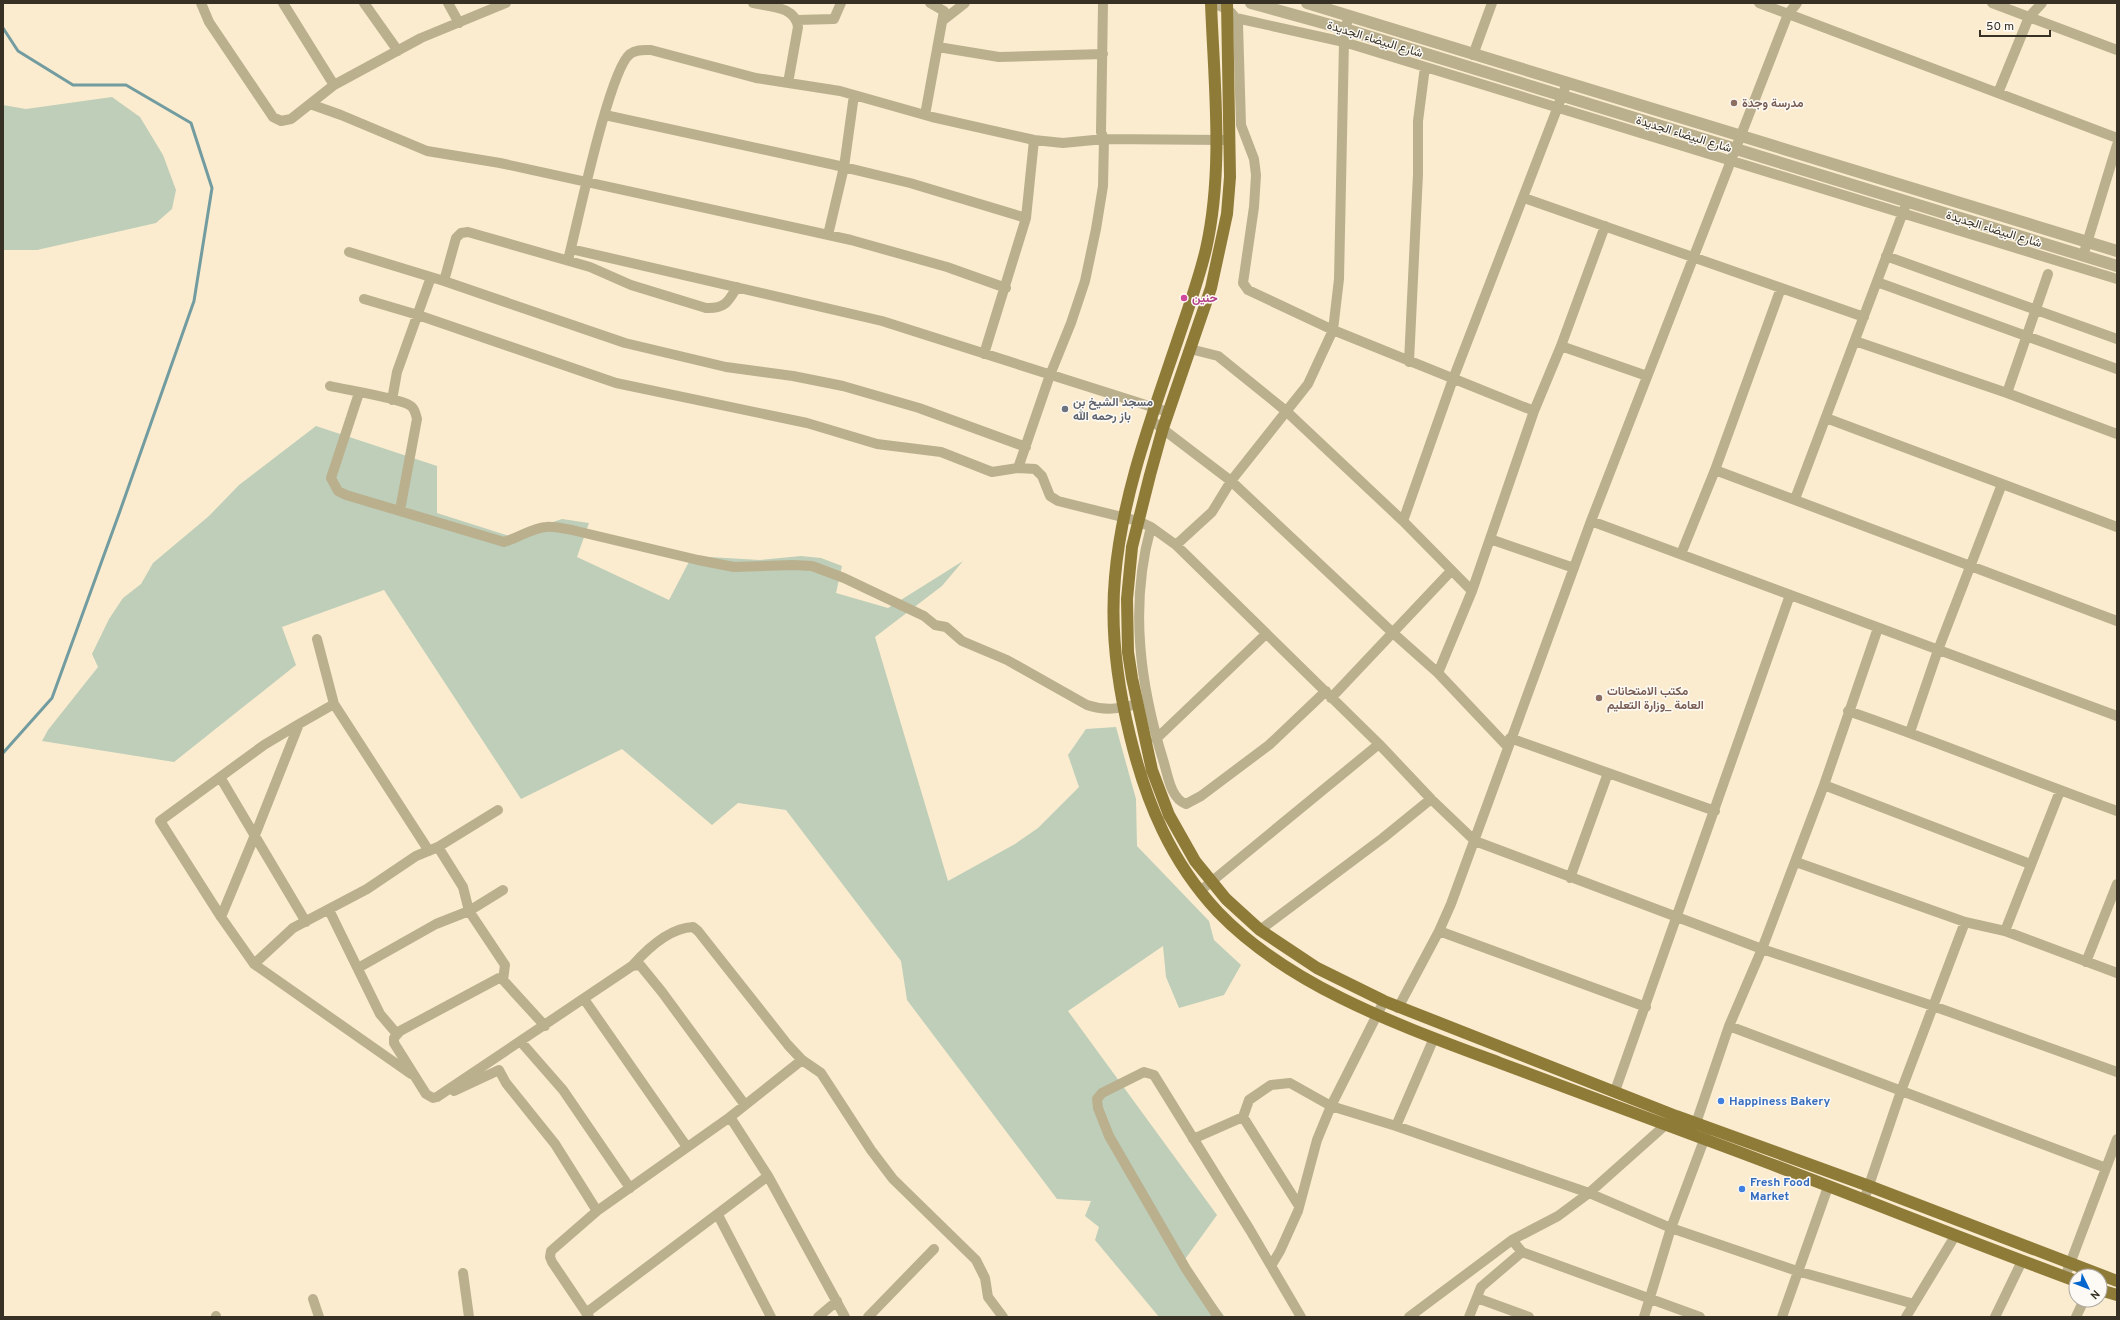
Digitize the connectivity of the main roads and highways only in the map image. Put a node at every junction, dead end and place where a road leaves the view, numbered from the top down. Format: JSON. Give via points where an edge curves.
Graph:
{"nodes":[{"id":1,"x":1211,"y":3,"type":"edge"},
{"id":2,"x":1227,"y":6,"type":"edge"},
{"id":3,"x":1152,"y":742,"type":"junction"},
{"id":4,"x":1133,"y":750,"type":"junction"},
{"id":5,"x":1169,"y":815,"type":"junction"},
{"id":6,"x":1157,"y":820,"type":"junction"},
{"id":7,"x":2068,"y":1278,"type":"edge"},
{"id":8,"x":2117,"y":1281,"type":"edge"}],
"edges":[{"from":1,"to":4,"type":"main road","via":[[1216,178],[1213,215],[1205,252],[1151,420],[1125,518],[1116,565],[1113,599],[1115,654],[1123,708]]},
{"from":2,"to":3,"type":"main road","via":[[1228,192],[1220,251],[1163,428],[1138,521],[1129,573],[1128,652],[1137,704]]},
{"from":3,"to":4,"type":"main road"},
{"from":3,"to":5,"type":"main road","via":[[1160,793]]},
{"from":4,"to":6,"type":"main road"},
{"from":5,"to":6,"type":"main road"},
{"from":5,"to":8,"type":"main road","via":[[1181,839],[1210,882],[1242,916],[1317,968],[1384,1002],[1676,1116],[1869,1186]]},
{"from":6,"to":7,"type":"main road","via":[[1184,869],[1200,891],[1237,930],[1279,962],[1309,980],[1434,1038]]}]}
